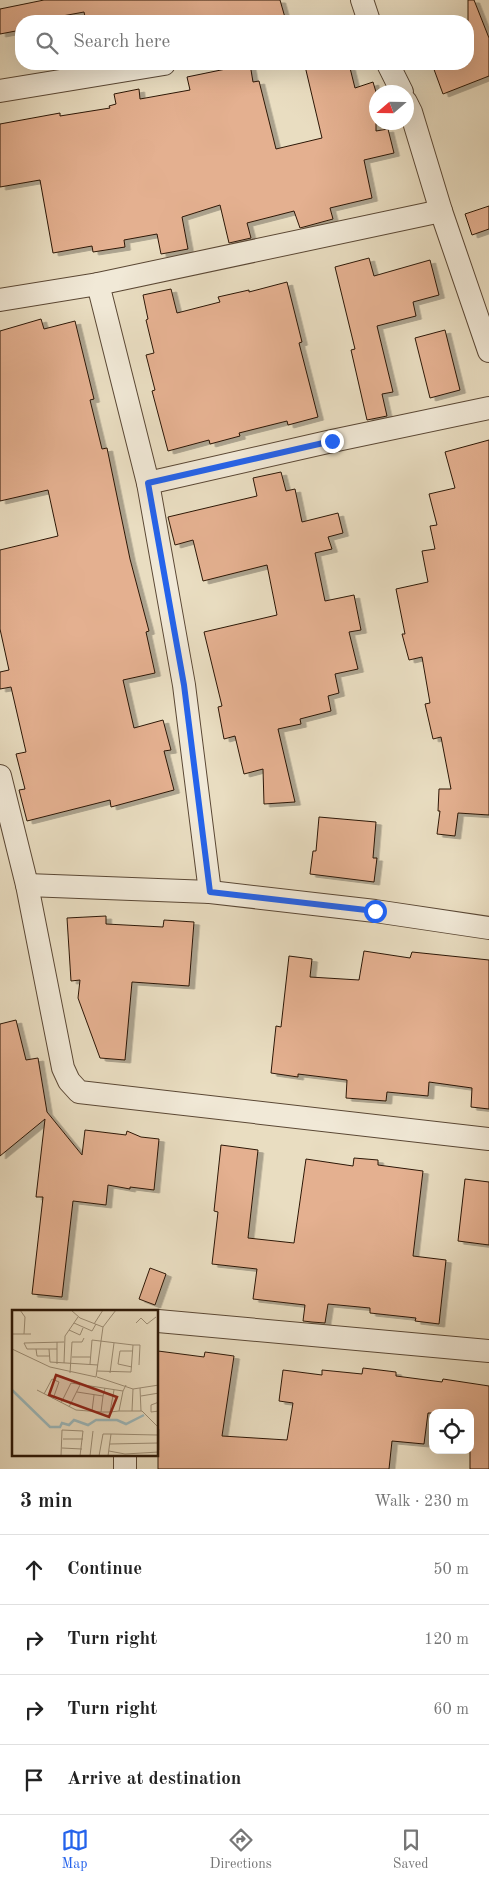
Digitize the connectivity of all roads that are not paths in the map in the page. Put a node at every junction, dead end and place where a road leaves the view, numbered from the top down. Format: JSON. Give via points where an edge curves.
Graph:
{"nodes":[{"id":1,"x":362,"y":0,"type":"edge"},
{"id":2,"x":367,"y":15,"type":"edge"},
{"id":3,"x":128,"y":70,"type":"edge"},
{"id":4,"x":391,"y":70,"type":"edge"},
{"id":5,"x":398,"y":85,"type":"edge"},
{"id":6,"x":0,"y":91,"type":"edge"},
{"id":7,"x":414,"y":119,"type":"edge"},
{"id":8,"x":441,"y":211,"type":"junction"},
{"id":9,"x":98,"y":284,"type":"junction"},
{"id":10,"x":0,"y":300,"type":"edge"},
{"id":11,"x":489,"y":351,"type":"edge"},
{"id":12,"x":489,"y":408,"type":"edge"},
{"id":13,"x":148,"y":483,"type":"junction"},
{"id":14,"x":0,"y":776,"type":"edge"},
{"id":15,"x":27,"y":885,"type":"junction"},
{"id":16,"x":210,"y":892,"type":"junction"},
{"id":17,"x":489,"y":928,"type":"edge"},
{"id":18,"x":489,"y":1139,"type":"edge"},
{"id":19,"x":159,"y":1322,"type":"edge"},
{"id":20,"x":489,"y":1351,"type":"edge"},
{"id":21,"x":125,"y":1456,"type":"edge"},
{"id":22,"x":125,"y":1469,"type":"edge"}],
"edges":[{"from":1,"to":2,"type":"street"},
{"from":3,"to":6,"type":"street"},
{"from":4,"to":5,"type":"street"},
{"from":7,"to":8,"type":"street"},
{"from":8,"to":9,"type":"street"},
{"from":8,"to":11,"type":"street"},
{"from":9,"to":10,"type":"street"},
{"from":9,"to":13,"type":"street"},
{"from":12,"to":13,"type":"street"},
{"from":13,"to":16,"type":"street","via":[[184,685]]},
{"from":14,"to":15,"type":"street"},
{"from":15,"to":16,"type":"street"},
{"from":15,"to":18,"type":"street","via":[[64,1068],[69,1081],[80,1092]]},
{"from":16,"to":17,"type":"street"},
{"from":19,"to":20,"type":"street"},
{"from":21,"to":22,"type":"street"}]}
